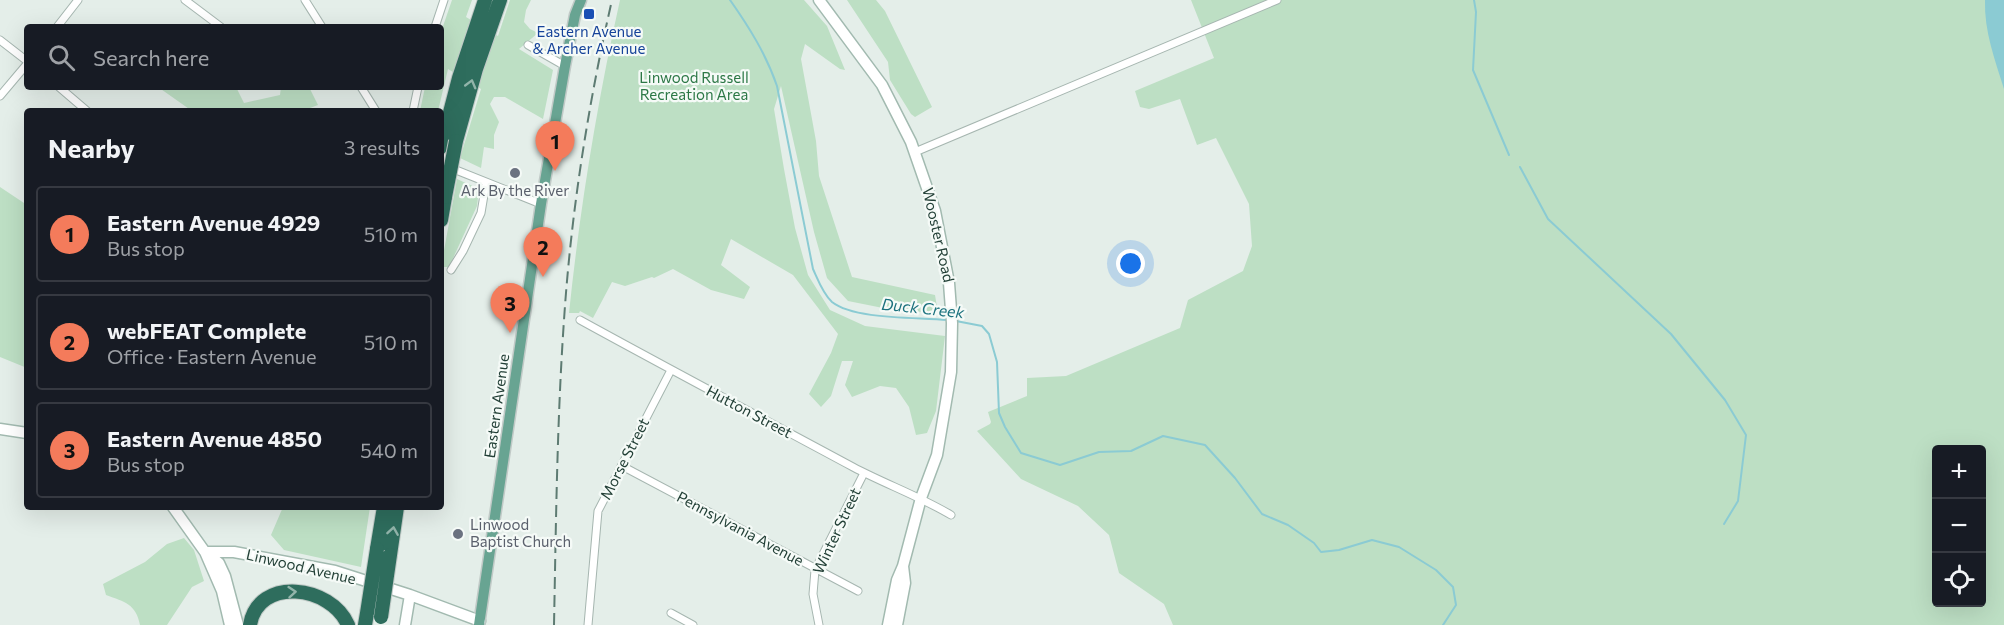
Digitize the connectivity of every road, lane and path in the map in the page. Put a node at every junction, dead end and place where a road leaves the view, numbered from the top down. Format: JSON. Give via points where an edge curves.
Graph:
{"nodes":[{"id":1,"x":185,"y":0,"type":"edge"},
{"id":2,"x":305,"y":0,"type":"edge"},
{"id":3,"x":444,"y":0,"type":"edge"},
{"id":4,"x":486,"y":0,"type":"edge"},
{"id":5,"x":500,"y":0,"type":"edge"},
{"id":6,"x":573,"y":0,"type":"edge"},
{"id":7,"x":581,"y":0,"type":"edge"},
{"id":8,"x":819,"y":0,"type":"edge"},
{"id":9,"x":1277,"y":0,"type":"edge"},
{"id":10,"x":74,"y":1,"type":"edge"},
{"id":11,"x":575,"y":15,"type":"junction"},
{"id":12,"x":59,"y":24,"type":"edge"},
{"id":13,"x":216,"y":24,"type":"edge"},
{"id":14,"x":320,"y":24,"type":"edge"},
{"id":15,"x":436,"y":24,"type":"edge"},
{"id":16,"x":0,"y":40,"type":"edge"},
{"id":17,"x":528,"y":45,"type":"dead end"},
{"id":18,"x":24,"y":60,"type":"edge"},
{"id":19,"x":24,"y":66,"type":"edge"},
{"id":20,"x":565,"y":66,"type":"junction"},
{"id":21,"x":62,"y":90,"type":"edge"},
{"id":22,"x":363,"y":90,"type":"edge"},
{"id":23,"x":417,"y":90,"type":"edge"},
{"id":24,"x":0,"y":96,"type":"edge"},
{"id":25,"x":83,"y":108,"type":"edge"},
{"id":26,"x":374,"y":108,"type":"edge"},
{"id":27,"x":414,"y":108,"type":"edge"},
{"id":28,"x":447,"y":141,"type":"edge"},
{"id":29,"x":915,"y":152,"type":"junction"},
{"id":30,"x":444,"y":165,"type":"edge"},
{"id":31,"x":486,"y":183,"type":"junction"},
{"id":32,"x":444,"y":197,"type":"edge"},
{"id":33,"x":541,"y":204,"type":"junction"},
{"id":34,"x":451,"y":270,"type":"dead end"},
{"id":35,"x":580,"y":320,"type":"dead end"},
{"id":36,"x":671,"y":370,"type":"junction"},
{"id":37,"x":0,"y":429,"type":"edge"},
{"id":38,"x":24,"y":433,"type":"edge"},
{"id":39,"x":622,"y":466,"type":"junction"},
{"id":40,"x":864,"y":473,"type":"junction"},
{"id":41,"x":921,"y":498,"type":"junction"},
{"id":42,"x":175,"y":510,"type":"edge"},
{"id":43,"x":384,"y":510,"type":"edge"},
{"id":44,"x":396,"y":510,"type":"edge"},
{"id":45,"x":951,"y":515,"type":"dead end"},
{"id":46,"x":205,"y":552,"type":"junction"},
{"id":47,"x":383,"y":552,"type":"junction"},
{"id":48,"x":903,"y":566,"type":"junction"},
{"id":49,"x":815,"y":570,"type":"junction"},
{"id":50,"x":858,"y":591,"type":"dead end"},
{"id":51,"x":410,"y":595,"type":"junction"},
{"id":52,"x":671,"y":613,"type":"dead end"},
{"id":53,"x":366,"y":619,"type":"edge"},
{"id":54,"x":380,"y":621,"type":"edge"},
{"id":55,"x":480,"y":623,"type":"edge"},
{"id":56,"x":230,"y":625,"type":"edge"},
{"id":57,"x":238,"y":625,"type":"edge"},
{"id":58,"x":250,"y":625,"type":"edge"},
{"id":59,"x":348,"y":625,"type":"edge"},
{"id":60,"x":405,"y":625,"type":"edge"},
{"id":61,"x":588,"y":625,"type":"edge"},
{"id":62,"x":693,"y":625,"type":"edge"},
{"id":63,"x":819,"y":625,"type":"edge"},
{"id":64,"x":888,"y":625,"type":"edge"},
{"id":65,"x":897,"y":625,"type":"edge"}],
"edges":[{"from":1,"to":13,"type":"street"},
{"from":2,"to":14,"type":"street"},
{"from":3,"to":15,"type":"street"},
{"from":4,"to":28,"type":"highway","via":[[459,78]]},
{"from":28,"to":5,"type":"highway","one_way":true},
{"from":6,"to":11,"type":"main road"},
{"from":7,"to":11,"type":"main road"},
{"from":8,"to":29,"type":"street","name":"Wooster Road","via":[[882,85]]},
{"from":9,"to":29,"type":"street"},
{"from":10,"to":12,"type":"street"},
{"from":11,"to":20,"type":"main road","name":"Eastern Avenue"},
{"from":16,"to":18,"type":"street"},
{"from":17,"to":20,"type":"street"},
{"from":19,"to":24,"type":"street"},
{"from":20,"to":33,"type":"main road","name":"Eastern Avenue"},
{"from":21,"to":25,"type":"street"},
{"from":22,"to":26,"type":"street"},
{"from":23,"to":27,"type":"street"},
{"from":28,"to":32,"type":"highway","bridge":true},
{"from":29,"to":41,"type":"street","name":"Wooster Road","via":[[944,252],[951,298],[952,355],[937,455]]},
{"from":30,"to":31,"type":"street"},
{"from":31,"to":33,"type":"street"},
{"from":31,"to":34,"type":"street","via":[[480,213]]},
{"from":33,"to":55,"type":"main road","name":"Eastern Avenue"},
{"from":35,"to":36,"type":"street","name":"Hutton Street"},
{"from":36,"to":39,"type":"street","name":"Morse Street"},
{"from":36,"to":40,"type":"street","name":"Hutton Street"},
{"from":37,"to":38,"type":"street"},
{"from":39,"to":49,"type":"street","name":"Pennsylvania Avenue"},
{"from":39,"to":61,"type":"street","name":"Morse Street","via":[[598,511]]},
{"from":40,"to":41,"type":"street","name":"Hutton Street"},
{"from":40,"to":49,"type":"street","name":"Winter Street"},
{"from":41,"to":45,"type":"street"},
{"from":41,"to":48,"type":"street","name":"Wooster Road"},
{"from":42,"to":46,"type":"street"},
{"from":43,"to":47,"type":"highway"},
{"from":47,"to":44,"type":"highway","one_way":true},
{"from":46,"to":51,"type":"street","name":"Linwood Avenue","via":[[234,552],[335,571]]},
{"from":46,"to":56,"type":"street","via":[[222,591]]},
{"from":46,"to":57,"type":"street","via":[[219,563]]},
{"from":47,"to":53,"type":"highway","bridge":true},
{"from":47,"to":54,"type":"highway","bridge":true},
{"from":48,"to":64,"type":"street","name":"Wooster Road"},
{"from":48,"to":65,"type":"street","name":"Wooster Road","via":[[905,583]]},
{"from":49,"to":50,"type":"street","name":"Pennsylvania Avenue"},
{"from":49,"to":63,"type":"street","name":"Winter Street","via":[[813,594]]},
{"from":51,"to":55,"type":"street","name":"Linwood Avenue"},
{"from":51,"to":60,"type":"street"},
{"from":52,"to":62,"type":"street"},
{"from":58,"to":59,"type":"highway","one_way":true,"via":[[251,616],[264,602],[294,591],[325,599]]}]}
